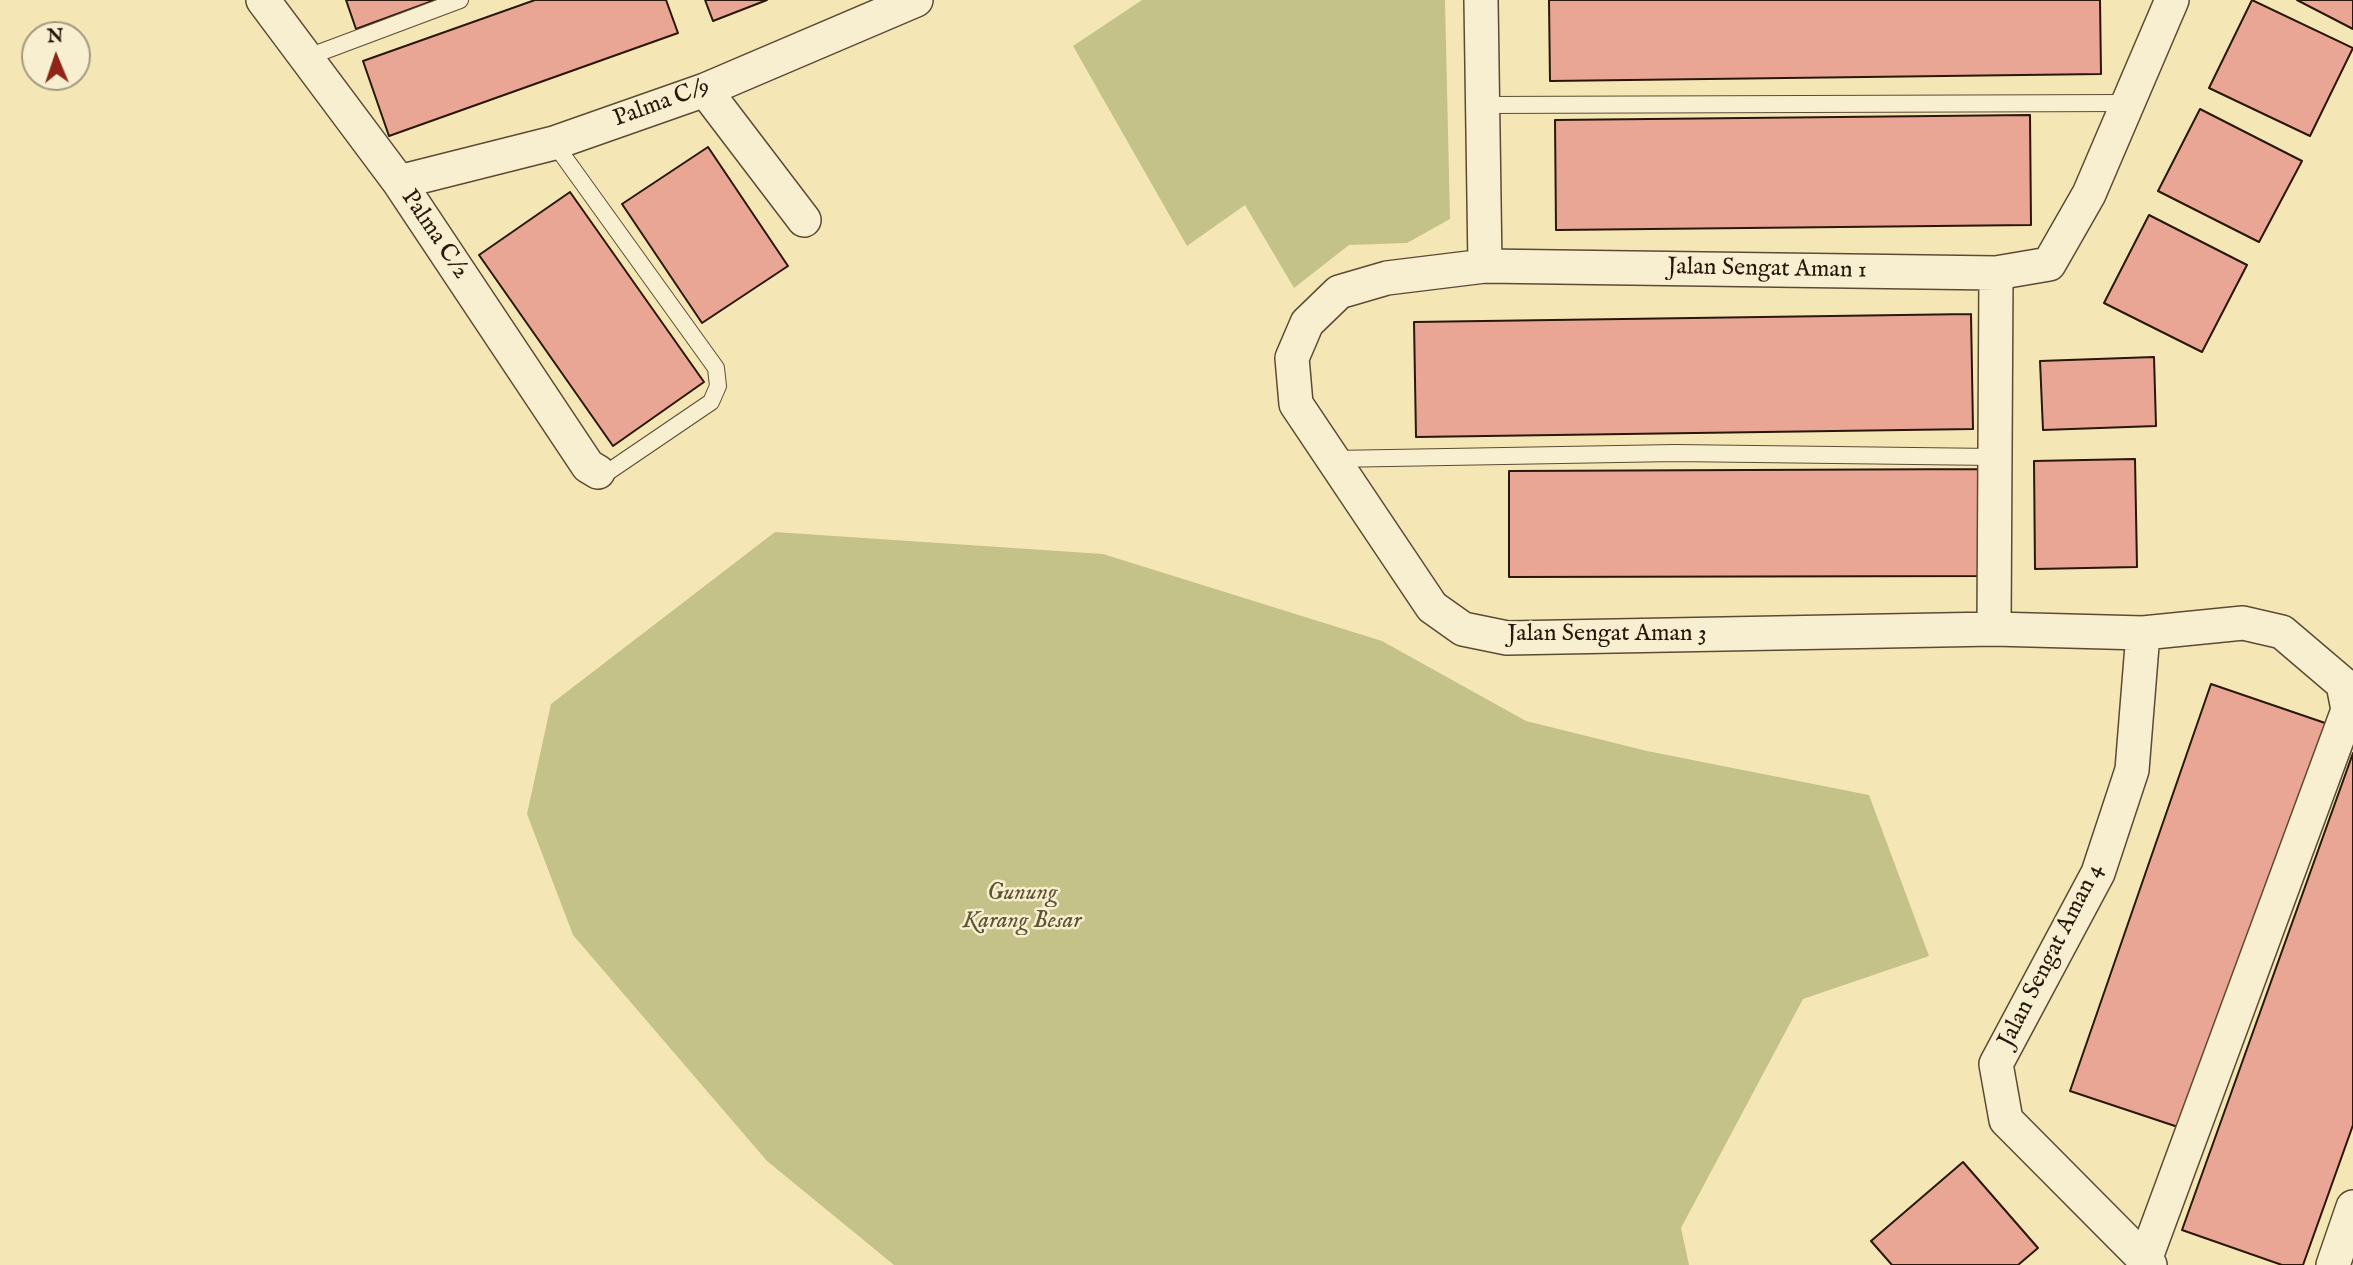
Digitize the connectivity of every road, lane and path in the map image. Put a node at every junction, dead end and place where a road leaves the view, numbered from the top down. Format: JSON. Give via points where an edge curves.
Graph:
{"nodes":[{"id":1,"x":263,"y":0,"type":"edge"},
{"id":2,"x":460,"y":0,"type":"edge"},
{"id":3,"x":916,"y":0,"type":"edge"},
{"id":4,"x":1481,"y":0,"type":"edge"},
{"id":5,"x":2172,"y":0,"type":"edge"},
{"id":6,"x":308,"y":57,"type":"junction"},
{"id":7,"x":705,"y":90,"type":"junction"},
{"id":8,"x":2128,"y":103,"type":"junction"},
{"id":9,"x":1482,"y":105,"type":"junction"},
{"id":10,"x":554,"y":143,"type":"junction"},
{"id":11,"x":399,"y":182,"type":"junction"},
{"id":12,"x":804,"y":220,"type":"dead end"},
{"id":13,"x":1485,"y":266,"type":"junction"},
{"id":14,"x":1996,"y":273,"type":"junction"},
{"id":15,"x":1994,"y":457,"type":"junction"},
{"id":16,"x":1333,"y":459,"type":"junction"},
{"id":17,"x":598,"y":472,"type":"joint"},
{"id":18,"x":1994,"y":629,"type":"junction"},
{"id":19,"x":2143,"y":632,"type":"junction"},
{"id":20,"x":2353,"y":1207,"type":"edge"},
{"id":21,"x":2147,"y":1263,"type":"edge"},
{"id":22,"x":2333,"y":1265,"type":"edge"}],
"edges":[{"from":1,"to":6,"type":"street","name":"Palma C/2"},
{"from":2,"to":6,"type":"lane"},
{"from":3,"to":7,"type":"street","name":"Palma C/9"},
{"from":4,"to":9,"type":"street"},
{"from":5,"to":8,"type":"street"},
{"from":6,"to":11,"type":"street","name":"Palma C/2"},
{"from":7,"to":10,"type":"street","name":"Palma C/9"},
{"from":7,"to":12,"type":"street"},
{"from":8,"to":9,"type":"lane"},
{"from":8,"to":14,"type":"street","name":"Jalan Sengat Aman 1","via":[[2089,194],[2049,264]]},
{"from":9,"to":13,"type":"street"},
{"from":10,"to":11,"type":"street","name":"Palma C/9"},
{"from":10,"to":17,"type":"lane","via":[[716,368],[718,386],[711,402],[608,472]]},
{"from":11,"to":17,"type":"street","name":"Palma C/2","via":[[588,466]]},
{"from":13,"to":14,"type":"street","name":"Jalan Sengat Aman 1"},
{"from":13,"to":16,"type":"street","name":"Jalan Sengat Aman 3","via":[[1387,278],[1339,292],[1307,323],[1292,358],[1296,404]]},
{"from":14,"to":15,"type":"street"},
{"from":15,"to":16,"type":"lane","via":[[1675,453]]},
{"from":15,"to":18,"type":"street"},
{"from":16,"to":18,"type":"street","name":"Jalan Sengat Aman 3","via":[[1432,607],[1463,629],[1507,638]]},
{"from":18,"to":19,"type":"street","name":"Jalan Sengat Aman 3"},
{"from":19,"to":21,"type":"street","name":"Jalan Sengat Aman 4","via":[[2132,770],[2098,873],[1996,1064],[2006,1120]]},
{"from":19,"to":21,"type":"street","name":"Jalan Sengat Aman 3","via":[[2243,623],[2282,632],[2343,684],[2348,710]]},
{"from":20,"to":22,"type":"street"}]}
